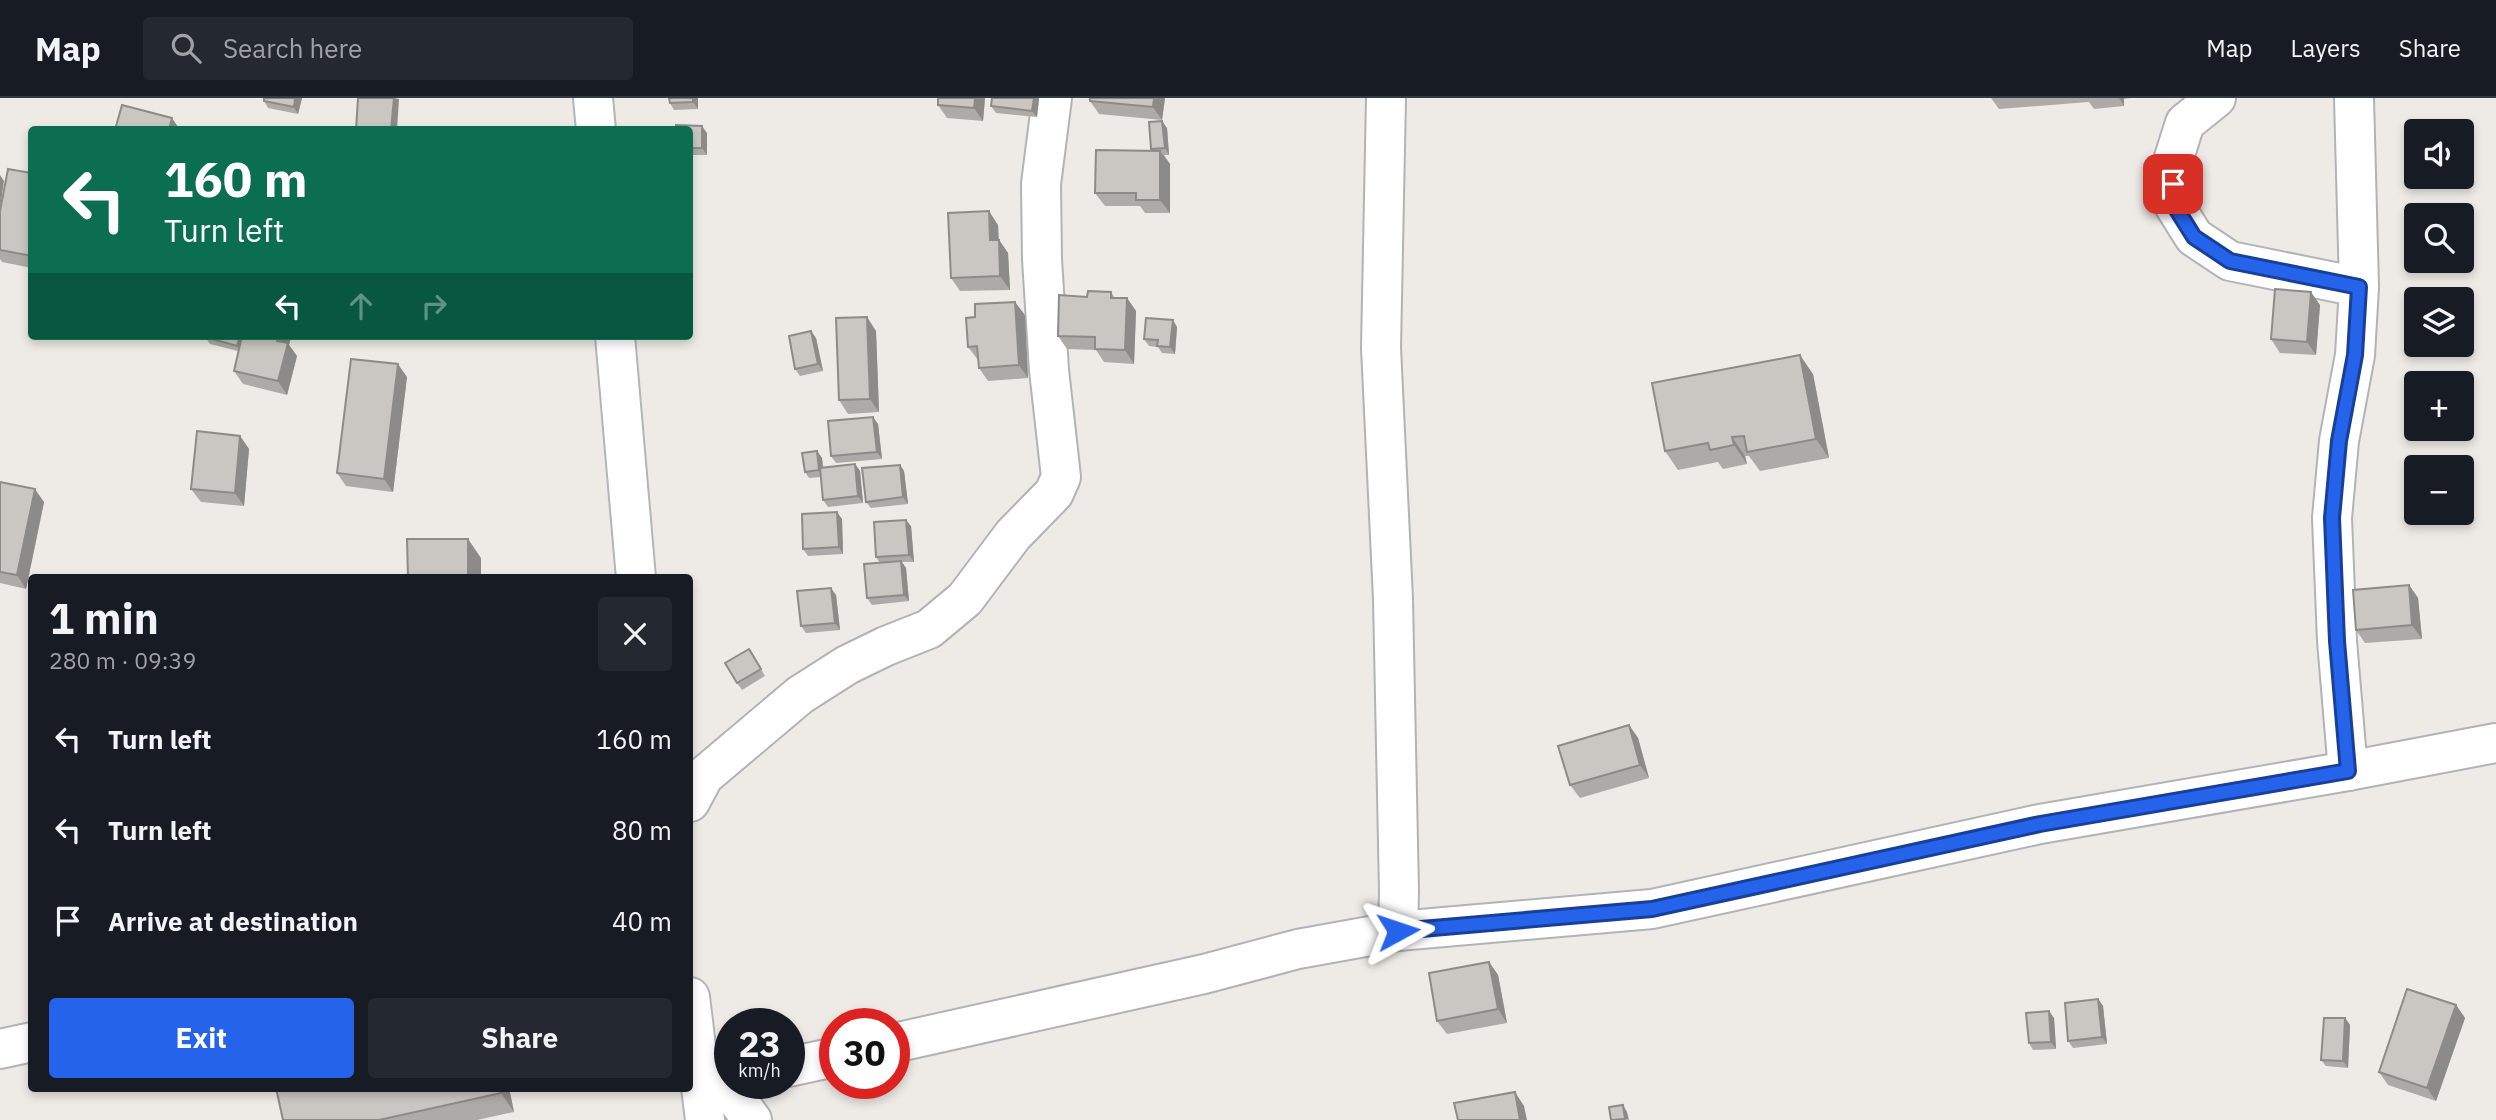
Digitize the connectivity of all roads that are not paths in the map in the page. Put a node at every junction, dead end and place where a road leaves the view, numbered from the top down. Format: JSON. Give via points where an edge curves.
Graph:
{"nodes":[{"id":1,"x":593,"y":98,"type":"edge"},
{"id":2,"x":1052,"y":98,"type":"edge"},
{"id":3,"x":1387,"y":98,"type":"edge"},
{"id":4,"x":2216,"y":98,"type":"edge"},
{"id":5,"x":2354,"y":98,"type":"edge"},
{"id":6,"x":596,"y":126,"type":"edge"},
{"id":7,"x":2359,"y":287,"type":"junction"},
{"id":8,"x":615,"y":340,"type":"edge"},
{"id":9,"x":636,"y":574,"type":"edge"},
{"id":10,"x":2496,"y":743,"type":"edge"},
{"id":11,"x":2348,"y":771,"type":"junction"},
{"id":12,"x":693,"y":796,"type":"edge"},
{"id":13,"x":1398,"y":931,"type":"junction"},
{"id":14,"x":693,"y":1008,"type":"edge"},
{"id":15,"x":910,"y":1039,"type":"edge"},
{"id":16,"x":28,"y":1043,"type":"edge"},
{"id":17,"x":0,"y":1049,"type":"edge"},
{"id":18,"x":714,"y":1088,"type":"edge"},
{"id":19,"x":724,"y":1099,"type":"edge"},
{"id":20,"x":752,"y":1120,"type":"edge"}],
"edges":[{"from":1,"to":6,"type":"street"},
{"from":2,"to":12,"type":"street","via":[[1041,184],[1041,234],[1061,477],[1054,493],[1013,536],[965,599],[929,629],[847,665],[800,695],[704,776]]},
{"from":3,"to":13,"type":"street","via":[[1381,348],[1393,599]]},
{"from":4,"to":7,"type":"street","via":[[2185,122],[2172,164],[2174,205],[2194,237],[2230,261]]},
{"from":5,"to":7,"type":"street"},
{"from":7,"to":11,"type":"street","via":[[2355,355],[2339,441],[2332,518]]},
{"from":8,"to":9,"type":"street"},
{"from":10,"to":11,"type":"street"},
{"from":11,"to":13,"type":"street","via":[[2040,824],[1652,909]]},
{"from":13,"to":15,"type":"street","via":[[1298,949]]},
{"from":14,"to":18,"type":"street"},
{"from":16,"to":17,"type":"street"},
{"from":19,"to":20,"type":"street"}]}
